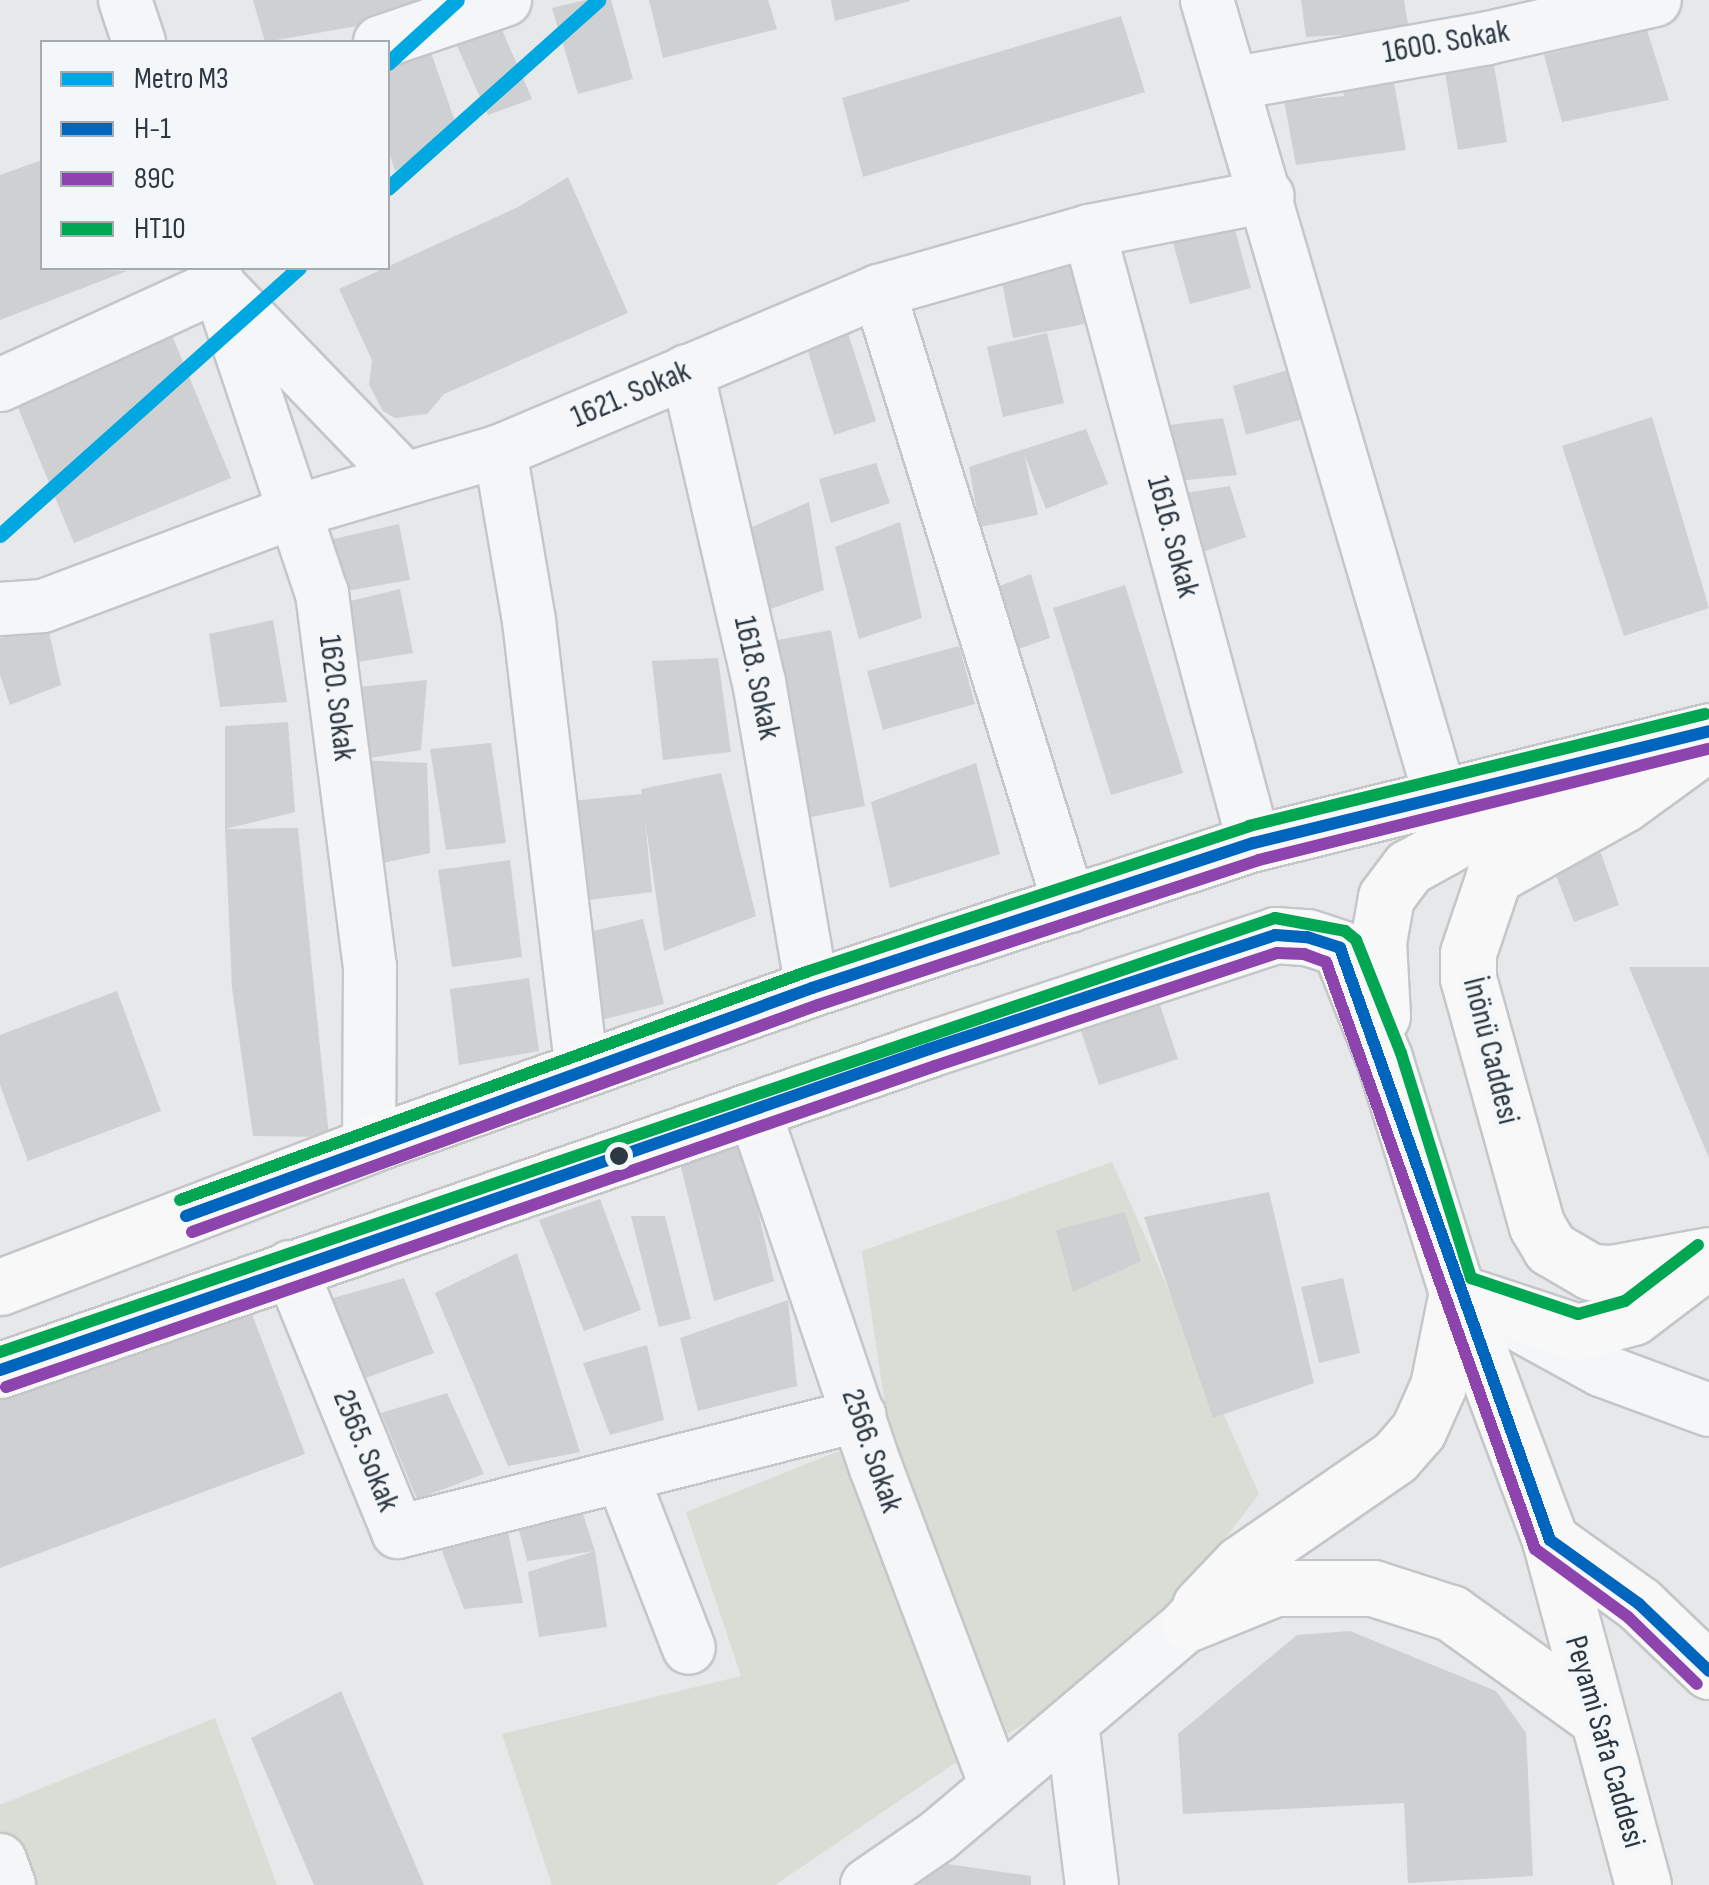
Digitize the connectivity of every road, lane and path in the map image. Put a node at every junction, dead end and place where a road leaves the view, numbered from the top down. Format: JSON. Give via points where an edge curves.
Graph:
{"nodes":[{"id":1,"x":124,"y":0,"type":"edge"},
{"id":2,"x":504,"y":0,"type":"edge"},
{"id":3,"x":1207,"y":0,"type":"edge"},
{"id":4,"x":1655,"y":0,"type":"edge"},
{"id":5,"x":139,"y":40,"type":"edge"},
{"id":6,"x":386,"y":40,"type":"edge"},
{"id":7,"x":1236,"y":83,"type":"junction"},
{"id":8,"x":1268,"y":196,"type":"junction"},
{"id":9,"x":1089,"y":231,"type":"junction"},
{"id":10,"x":216,"y":276,"type":"edge"},
{"id":11,"x":879,"y":291,"type":"junction"},
{"id":12,"x":687,"y":371,"type":"junction"},
{"id":13,"x":0,"y":386,"type":"edge"},
{"id":14,"x":500,"y":451,"type":"junction"},
{"id":15,"x":403,"y":477,"type":"junction"},
{"id":16,"x":293,"y":512,"type":"junction"},
{"id":17,"x":0,"y":609,"type":"edge"},
{"id":18,"x":1709,"y":736,"type":"edge"},
{"id":19,"x":1439,"y":792,"type":"junction"},
{"id":20,"x":1254,"y":843,"type":"junction"},
{"id":21,"x":1070,"y":906,"type":"junction"},
{"id":22,"x":812,"y":988,"type":"junction"},
{"id":23,"x":1384,"y":1058,"type":"junction"},
{"id":24,"x":582,"y":1070,"type":"junction"},
{"id":25,"x":755,"y":1113,"type":"junction"},
{"id":26,"x":369,"y":1145,"type":"junction"},
{"id":27,"x":1709,"y":1257,"type":"edge"},
{"id":28,"x":290,"y":1267,"type":"junction"},
{"id":29,"x":0,"y":1287,"type":"edge"},
{"id":30,"x":1458,"y":1292,"type":"junction"},
{"id":31,"x":0,"y":1370,"type":"edge"},
{"id":32,"x":1709,"y":1410,"type":"edge"},
{"id":33,"x":859,"y":1415,"type":"junction"},
{"id":34,"x":623,"y":1479,"type":"junction"},
{"id":35,"x":1550,"y":1540,"type":"junction"},
{"id":36,"x":1189,"y":1623,"type":"junction"},
{"id":37,"x":688,"y":1648,"type":"dead end"},
{"id":38,"x":1709,"y":1670,"type":"edge"},
{"id":39,"x":1593,"y":1714,"type":"junction"},
{"id":40,"x":1072,"y":1723,"type":"junction"},
{"id":41,"x":996,"y":1786,"type":"junction"},
{"id":42,"x":0,"y":1860,"type":"edge"},
{"id":43,"x":10,"y":1885,"type":"edge"},
{"id":44,"x":867,"y":1885,"type":"edge"},
{"id":45,"x":1092,"y":1885,"type":"edge"},
{"id":46,"x":1643,"y":1885,"type":"edge"}],
"edges":[{"from":1,"to":5,"type":"street"},
{"from":2,"to":6,"type":"street"},
{"from":3,"to":7,"type":"street"},
{"from":4,"to":7,"type":"street","name":"1600. Sokak"},
{"from":7,"to":8,"type":"street"},
{"from":8,"to":9,"type":"street","name":"1621. Sokak"},
{"from":8,"to":19,"type":"street"},
{"from":9,"to":11,"type":"street","name":"1621. Sokak"},
{"from":9,"to":20,"type":"street","name":"1616. Sokak"},
{"from":10,"to":13,"type":"street"},
{"from":10,"to":15,"type":"street"},
{"from":10,"to":16,"type":"street","name":"1620. Sokak"},
{"from":11,"to":12,"type":"street","name":"1621. Sokak"},
{"from":11,"to":21,"type":"street"},
{"from":12,"to":14,"type":"street","name":"1621. Sokak"},
{"from":12,"to":22,"type":"street","name":"1618. Sokak","via":[[758,682]]},
{"from":14,"to":15,"type":"street","name":"1621. Sokak"},
{"from":14,"to":24,"type":"street","via":[[530,621]]},
{"from":15,"to":16,"type":"street","name":"1621. Sokak"},
{"from":16,"to":17,"type":"street","name":"1621. Sokak","via":[[42,606]]},
{"from":16,"to":26,"type":"street","name":"1620. Sokak","via":[[322,593],[370,966]]},
{"from":18,"to":19,"type":"main road"},
{"from":18,"to":23,"type":"main road","via":[[1476,830],[1409,867],[1386,897],[1378,942]]},
{"from":18,"to":27,"type":"main road","name":"İnönü Caddesi","via":[[1624,804],[1494,876],[1468,966],[1478,1026],[1537,1226],[1550,1248],[1591,1272]]},
{"from":19,"to":20,"type":"main road"},
{"from":20,"to":21,"type":"main road"},
{"from":21,"to":22,"type":"main road"},
{"from":22,"to":24,"type":"main road"},
{"from":23,"to":25,"type":"main road","via":[[1340,948],[1276,935]]},
{"from":23,"to":30,"type":"main road","name":"Peyami Safa Caddesi"},
{"from":24,"to":26,"type":"main road"},
{"from":25,"to":28,"type":"main road"},
{"from":25,"to":33,"type":"street","name":"2566. Sokak"},
{"from":26,"to":29,"type":"main road"},
{"from":27,"to":30,"type":"main road","via":[[1633,1317],[1578,1332]]},
{"from":28,"to":31,"type":"main road"},
{"from":28,"to":34,"type":"street","name":"2565. Sokak","via":[[398,1532]]},
{"from":30,"to":32,"type":"street","via":[[1601,1370]]},
{"from":30,"to":35,"type":"main road","name":"Peyami Safa Caddesi"},
{"from":30,"to":36,"type":"main road","via":[[1438,1386],[1418,1431],[1395,1457],[1240,1564]]},
{"from":33,"to":34,"type":"street","name":"2565. Sokak"},
{"from":33,"to":41,"type":"street","name":"2566. Sokak"},
{"from":34,"to":37,"type":"street"},
{"from":35,"to":38,"type":"main road","via":[[1640,1604]]},
{"from":35,"to":39,"type":"main road","name":"Peyami Safa Caddesi"},
{"from":36,"to":39,"type":"main road","via":[[1275,1588],[1374,1588],[1451,1613]]},
{"from":36,"to":40,"type":"street"},
{"from":39,"to":46,"type":"main road","name":"Peyami Safa Caddesi"},
{"from":40,"to":41,"type":"street"},
{"from":40,"to":45,"type":"street"},
{"from":41,"to":44,"type":"street"},
{"from":42,"to":43,"type":"street"}]}
